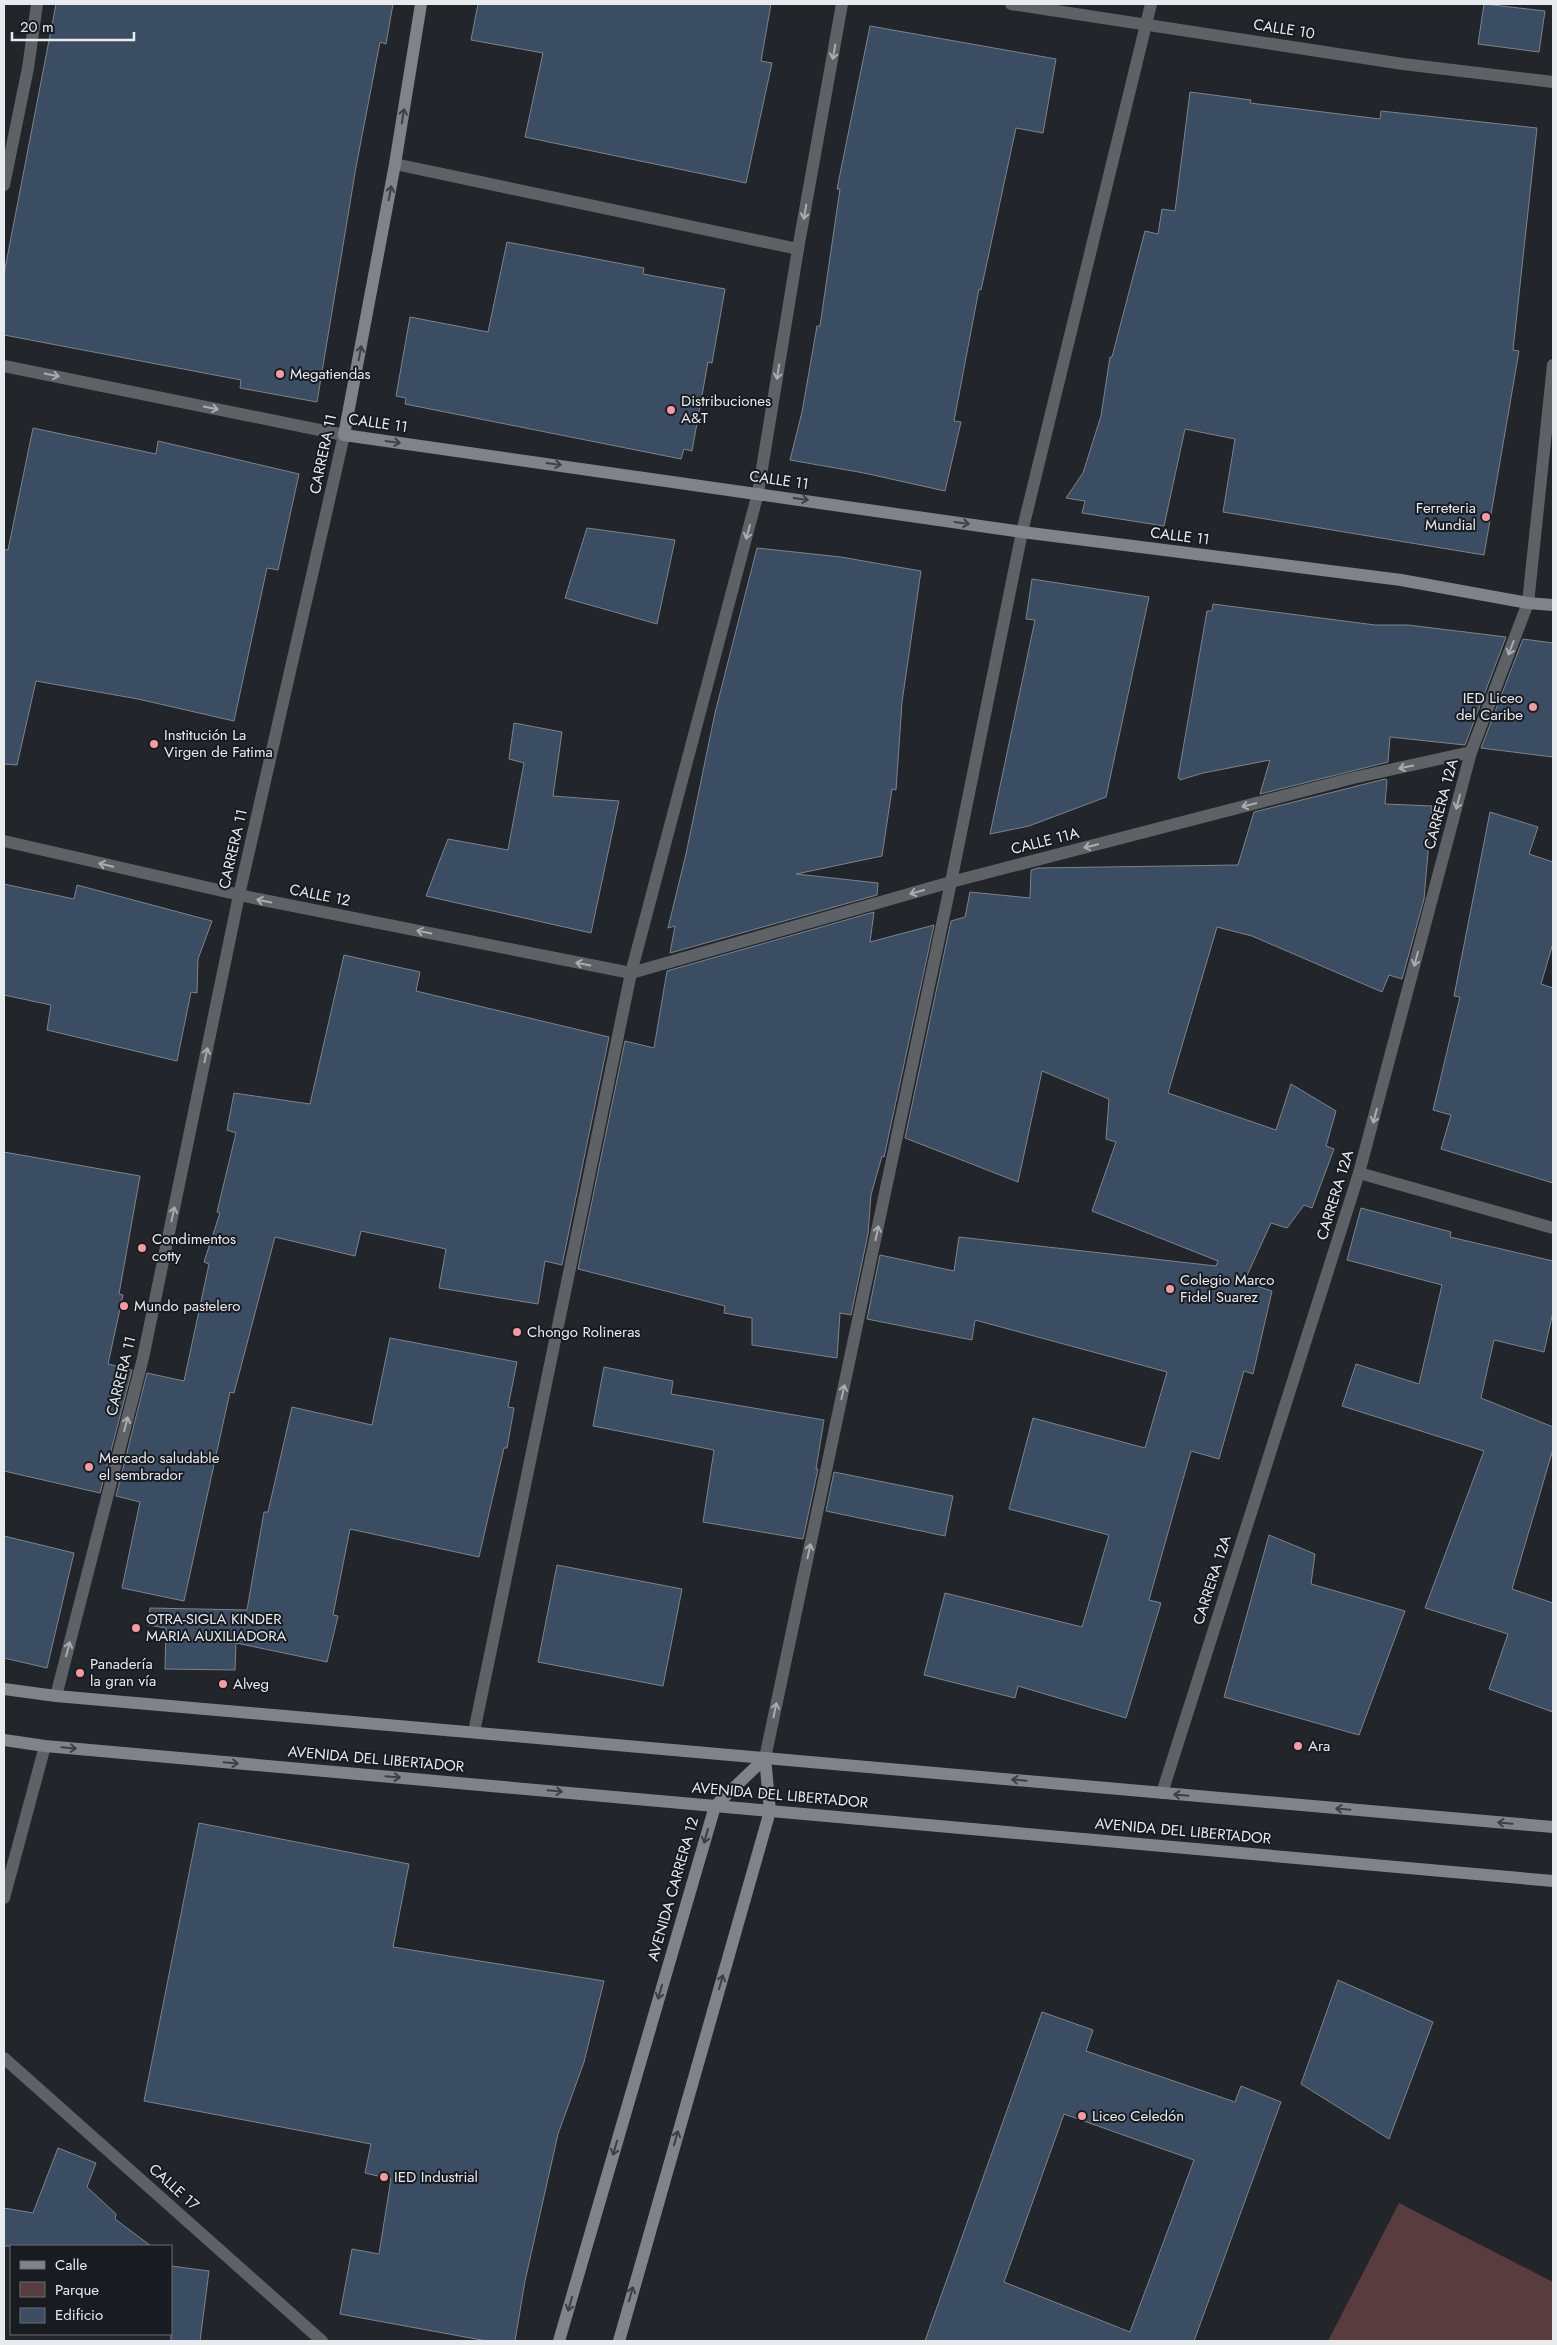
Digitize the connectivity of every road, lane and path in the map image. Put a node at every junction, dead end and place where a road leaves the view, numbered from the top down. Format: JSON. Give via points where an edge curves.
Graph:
{"nodes":[{"id":1,"x":37,"y":4,"type":"edge"},
{"id":2,"x":421,"y":4,"type":"edge"},
{"id":3,"x":842,"y":4,"type":"edge"},
{"id":4,"x":1011,"y":4,"type":"edge"},
{"id":5,"x":1151,"y":4,"type":"edge"},
{"id":6,"x":1145,"y":24,"type":"junction"},
{"id":7,"x":1553,"y":82,"type":"edge"},
{"id":8,"x":395,"y":164,"type":"junction"},
{"id":9,"x":4,"y":185,"type":"edge"},
{"id":10,"x":798,"y":249,"type":"junction"},
{"id":11,"x":1553,"y":365,"type":"edge"},
{"id":12,"x":4,"y":366,"type":"edge"},
{"id":13,"x":344,"y":435,"type":"junction"},
{"id":14,"x":758,"y":493,"type":"junction"},
{"id":15,"x":1022,"y":532,"type":"junction"},
{"id":16,"x":1528,"y":603,"type":"junction"},
{"id":17,"x":1553,"y":605,"type":"edge"},
{"id":18,"x":1471,"y":752,"type":"junction"},
{"id":19,"x":4,"y":841,"type":"edge"},
{"id":20,"x":951,"y":882,"type":"junction"},
{"id":21,"x":239,"y":895,"type":"junction"},
{"id":22,"x":631,"y":973,"type":"junction"},
{"id":23,"x":1359,"y":1174,"type":"junction"},
{"id":24,"x":1553,"y":1228,"type":"edge"},
{"id":25,"x":4,"y":1689,"type":"edge"},
{"id":26,"x":56,"y":1696,"type":"junction"},
{"id":27,"x":474,"y":1732,"type":"junction"},
{"id":28,"x":4,"y":1740,"type":"edge"},
{"id":29,"x":45,"y":1746,"type":"junction"},
{"id":30,"x":765,"y":1758,"type":"junction"},
{"id":31,"x":1162,"y":1793,"type":"junction"},
{"id":32,"x":715,"y":1806,"type":"junction"},
{"id":33,"x":770,"y":1811,"type":"junction"},
{"id":34,"x":1553,"y":1828,"type":"edge"},
{"id":35,"x":1553,"y":1881,"type":"edge"},
{"id":36,"x":4,"y":1898,"type":"edge"},
{"id":37,"x":4,"y":2058,"type":"edge"},
{"id":38,"x":322,"y":2341,"type":"edge"},
{"id":39,"x":559,"y":2341,"type":"edge"},
{"id":40,"x":619,"y":2341,"type":"edge"}],
"edges":[{"from":1,"to":9,"type":"street","via":[[28,68]]},
{"from":8,"to":2,"type":"main road","name":"CARRERA 11","one_way":true},
{"from":3,"to":10,"type":"street","one_way":true},
{"from":4,"to":6,"type":"street","name":"CALLE 10"},
{"from":5,"to":6,"type":"street"},
{"from":6,"to":7,"type":"street","name":"CALLE 10","via":[[1403,64]]},
{"from":6,"to":15,"type":"street"},
{"from":8,"to":10,"type":"street"},
{"from":13,"to":8,"type":"main road","name":"CARRERA 11","one_way":true},
{"from":10,"to":14,"type":"street","one_way":true},
{"from":11,"to":16,"type":"street","name":"CARRERA 12A"},
{"from":12,"to":13,"type":"street","name":"CALLE 11","one_way":true},
{"from":13,"to":14,"type":"main road","name":"CALLE 11","one_way":true},
{"from":13,"to":21,"type":"street","name":"CARRERA 11"},
{"from":14,"to":15,"type":"main road","name":"CALLE 11","one_way":true},
{"from":14,"to":22,"type":"street","one_way":true},
{"from":15,"to":16,"type":"main road","name":"CALLE 11","via":[[1401,580]]},
{"from":15,"to":20,"type":"street"},
{"from":16,"to":17,"type":"main road","name":"CALLE 11"},
{"from":16,"to":18,"type":"street","name":"CARRERA 12A","one_way":true},
{"from":18,"to":20,"type":"street","name":"CALLE 11A","one_way":true,"via":[[1353,778]]},
{"from":18,"to":23,"type":"street","name":"CARRERA 12A","one_way":true},
{"from":21,"to":19,"type":"street","name":"CALLE 12","one_way":true},
{"from":20,"to":22,"type":"street","name":"CALLE 11A","one_way":true},
{"from":30,"to":20,"type":"street","one_way":true},
{"from":22,"to":21,"type":"street","name":"CALLE 12","one_way":true},
{"from":26,"to":21,"type":"street","name":"CARRERA 11","one_way":true,"via":[[143,1358]]},
{"from":22,"to":27,"type":"street"},
{"from":23,"to":24,"type":"street"},
{"from":23,"to":31,"type":"street","name":"CARRERA 12A"},
{"from":25,"to":26,"type":"main road"},
{"from":26,"to":27,"type":"main road"},
{"from":27,"to":30,"type":"main road"},
{"from":28,"to":29,"type":"main road","name":"AVENIDA DEL LIBERTADOR"},
{"from":29,"to":32,"type":"main road","name":"AVENIDA DEL LIBERTADOR","one_way":true},
{"from":29,"to":36,"type":"street"},
{"from":31,"to":30,"type":"main road","one_way":true},
{"from":30,"to":32,"type":"main road","name":"AVENIDA CARRERA 12"},
{"from":30,"to":33,"type":"main road"},
{"from":34,"to":31,"type":"main road","one_way":true},
{"from":32,"to":33,"type":"main road","name":"AVENIDA DEL LIBERTADOR"},
{"from":32,"to":39,"type":"main road","name":"AVENIDA CARRERA 12","one_way":true},
{"from":33,"to":35,"type":"main road","name":"AVENIDA DEL LIBERTADOR"},
{"from":40,"to":33,"type":"main road","one_way":true},
{"from":37,"to":38,"type":"street","name":"CALLE 17"}]}
